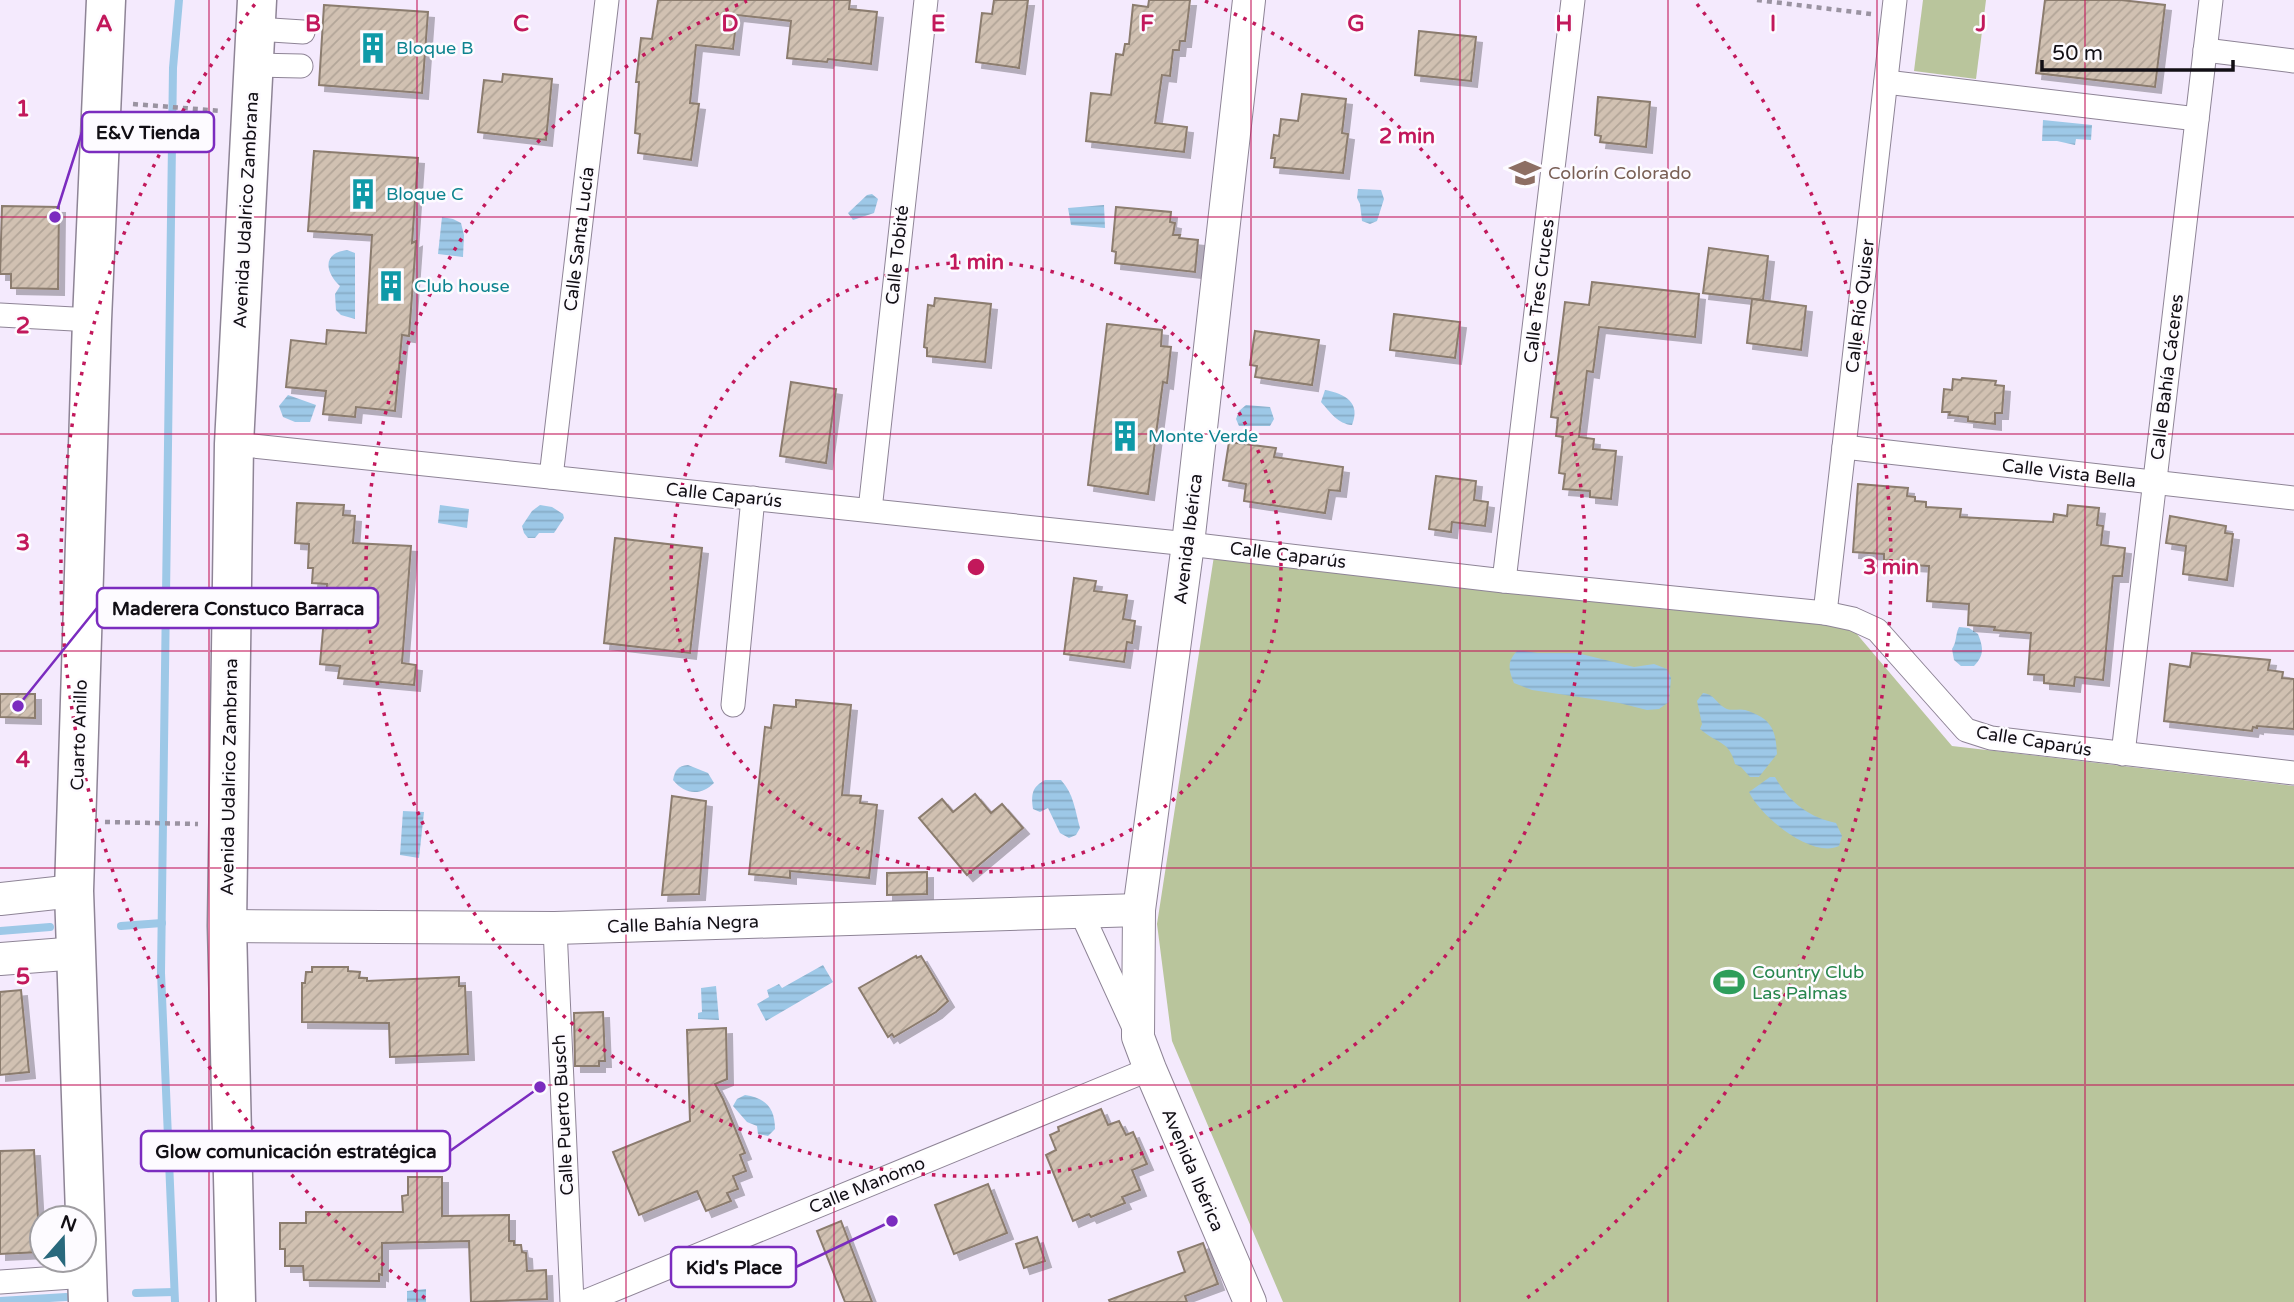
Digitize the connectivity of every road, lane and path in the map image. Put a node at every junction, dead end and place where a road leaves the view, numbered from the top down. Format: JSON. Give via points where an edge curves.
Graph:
{"nodes":[{"id":1,"x":106,"y":0,"type":"edge"},
{"id":2,"x":607,"y":0,"type":"edge"},
{"id":3,"x":926,"y":0,"type":"edge"},
{"id":4,"x":1249,"y":0,"type":"edge"},
{"id":5,"x":1573,"y":0,"type":"edge"},
{"id":6,"x":1757,"y":0,"type":"edge"},
{"id":7,"x":2211,"y":0,"type":"edge"},
{"id":8,"x":1894,"y":9,"type":"edge"},
{"id":9,"x":255,"y":31,"type":"edge"},
{"id":10,"x":303,"y":32,"type":"dead end"},
{"id":11,"x":2205,"y":50,"type":"junction"},
{"id":12,"x":2294,"y":61,"type":"edge"},
{"id":13,"x":300,"y":66,"type":"dead end"},
{"id":14,"x":1886,"y":82,"type":"junction"},
{"id":15,"x":134,"y":104,"type":"dead end"},
{"id":16,"x":215,"y":110,"type":"dead end"},
{"id":17,"x":2197,"y":118,"type":"junction"},
{"id":18,"x":0,"y":315,"type":"edge"},
{"id":19,"x":92,"y":320,"type":"junction"},
{"id":20,"x":233,"y":444,"type":"junction"},
{"id":21,"x":1844,"y":447,"type":"junction"},
{"id":22,"x":551,"y":477,"type":"junction"},
{"id":23,"x":2155,"y":484,"type":"junction"},
{"id":24,"x":754,"y":498,"type":"junction"},
{"id":25,"x":2294,"y":499,"type":"edge"},
{"id":26,"x":870,"y":510,"type":"junction"},
{"id":27,"x":1188,"y":544,"type":"junction"},
{"id":28,"x":1504,"y":581,"type":"junction"},
{"id":29,"x":1825,"y":613,"type":"junction"},
{"id":30,"x":733,"y":705,"type":"dead end"},
{"id":31,"x":2123,"y":754,"type":"junction"},
{"id":32,"x":2294,"y":773,"type":"edge"},
{"id":33,"x":121,"y":822,"type":"dead end"},
{"id":34,"x":184,"y":824,"type":"dead end"},
{"id":35,"x":74,"y":891,"type":"junction"},
{"id":36,"x":0,"y":899,"type":"edge"},
{"id":37,"x":1139,"y":910,"type":"junction"},
{"id":38,"x":1081,"y":912,"type":"junction"},
{"id":39,"x":227,"y":926,"type":"junction"},
{"id":40,"x":555,"y":928,"type":"junction"},
{"id":41,"x":78,"y":954,"type":"junction"},
{"id":42,"x":0,"y":959,"type":"edge"},
{"id":43,"x":1138,"y":1037,"type":"junction"},
{"id":44,"x":1150,"y":1069,"type":"junction"},
{"id":45,"x":0,"y":1282,"type":"edge"},
{"id":46,"x":87,"y":1289,"type":"edge"},
{"id":47,"x":236,"y":1302,"type":"edge"},
{"id":48,"x":572,"y":1302,"type":"edge"},
{"id":49,"x":584,"y":1302,"type":"edge"},
{"id":50,"x":1250,"y":1302,"type":"edge"}],
"edges":[{"from":1,"to":19,"type":"highway","name":"Cuarto Anillo"},
{"from":2,"to":22,"type":"street","name":"Calle Santa Lucía"},
{"from":3,"to":26,"type":"street","name":"Calle Tobité"},
{"from":4,"to":27,"type":"street","name":"Avenida Ibérica"},
{"from":5,"to":28,"type":"street","name":"Calle Tres Cruces"},
{"from":6,"to":8,"type":"path"},
{"from":7,"to":11,"type":"street","name":"Calle Bahía Cáceres"},
{"from":8,"to":14,"type":"street","name":"Calle Río Quiser"},
{"from":9,"to":10,"type":"street"},
{"from":9,"to":13,"type":"street"},
{"from":9,"to":20,"type":"highway","name":"Avenida Udalrico Zambrana"},
{"from":11,"to":12,"type":"street"},
{"from":11,"to":17,"type":"street","name":"Calle Bahía Cáceres"},
{"from":14,"to":17,"type":"street"},
{"from":14,"to":21,"type":"street","name":"Calle Río Quiser"},
{"from":15,"to":16,"type":"path"},
{"from":17,"to":23,"type":"street","name":"Calle Bahía Cáceres"},
{"from":18,"to":19,"type":"street"},
{"from":19,"to":35,"type":"highway","name":"Cuarto Anillo"},
{"from":20,"to":22,"type":"street","name":"Calle Caparús"},
{"from":20,"to":39,"type":"highway","name":"Avenida Udalrico Zambrana"},
{"from":21,"to":23,"type":"street","name":"Calle Vista Bella"},
{"from":21,"to":29,"type":"street","name":"Calle Río Quiser"},
{"from":22,"to":24,"type":"street","name":"Calle Caparús"},
{"from":23,"to":25,"type":"street","name":"Calle Vista Bella"},
{"from":23,"to":31,"type":"street","name":"Calle Bahía Cáceres"},
{"from":24,"to":26,"type":"street","name":"Calle Caparús"},
{"from":24,"to":30,"type":"street"},
{"from":26,"to":27,"type":"street","name":"Calle Caparús"},
{"from":27,"to":28,"type":"street","name":"Calle Caparús"},
{"from":27,"to":37,"type":"street","name":"Avenida Ibérica"},
{"from":28,"to":29,"type":"street","name":"Calle Caparús"},
{"from":29,"to":31,"type":"street","name":"Calle Caparús","via":[[1877,630],[1966,730],[1991,738]]},
{"from":31,"to":32,"type":"street","name":"Calle Caparús"},
{"from":33,"to":34,"type":"path"},
{"from":35,"to":36,"type":"street"},
{"from":35,"to":41,"type":"highway","name":"Cuarto Anillo"},
{"from":37,"to":38,"type":"street","name":"Calle Bahía Negra"},
{"from":37,"to":43,"type":"street","name":"Avenida Ibérica"},
{"from":38,"to":40,"type":"street","name":"Calle Bahía Negra"},
{"from":38,"to":43,"type":"street","name":"Avenida Ibérica"},
{"from":39,"to":40,"type":"street","name":"Calle Bahía Negra"},
{"from":39,"to":47,"type":"highway","name":"Avenida Udalrico Zambrana"},
{"from":40,"to":48,"type":"street","name":"Calle Puerto Busch"},
{"from":41,"to":42,"type":"street"},
{"from":41,"to":46,"type":"highway","name":"Cuarto Anillo"},
{"from":43,"to":44,"type":"street","name":"Avenida Ibérica"},
{"from":44,"to":49,"type":"street","name":"Calle Manomo"},
{"from":44,"to":50,"type":"street","name":"Avenida Ibérica"},
{"from":45,"to":46,"type":"street"}]}
